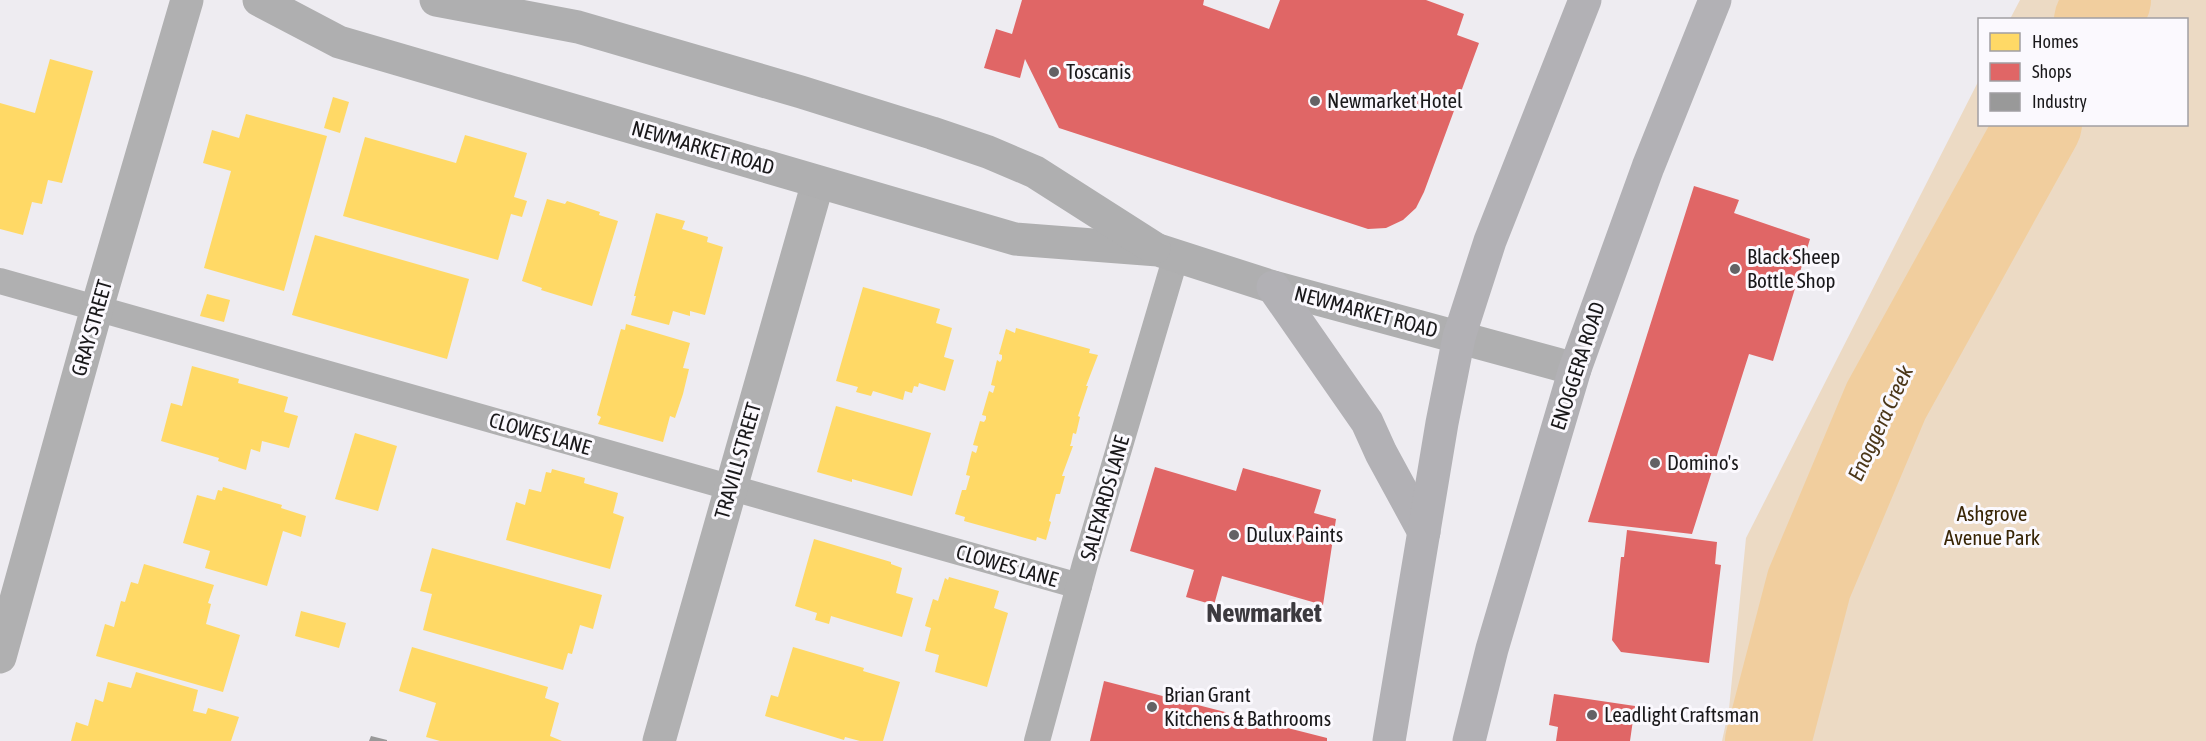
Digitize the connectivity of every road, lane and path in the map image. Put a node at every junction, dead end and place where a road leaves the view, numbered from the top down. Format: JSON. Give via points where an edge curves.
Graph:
{"nodes":[{"id":1,"x":187,"y":0,"type":"edge"},
{"id":2,"x":259,"y":0,"type":"edge"},
{"id":3,"x":436,"y":0,"type":"edge"},
{"id":4,"x":1585,"y":0,"type":"edge"},
{"id":5,"x":1715,"y":0,"type":"edge"},
{"id":6,"x":818,"y":182,"type":"junction"},
{"id":7,"x":1167,"y":253,"type":"junction"},
{"id":8,"x":0,"y":280,"type":"edge"},
{"id":9,"x":1273,"y":287,"type":"junction"},
{"id":10,"x":97,"y":308,"type":"junction"},
{"id":11,"x":1459,"y":337,"type":"junction"},
{"id":12,"x":1575,"y":369,"type":"junction"},
{"id":13,"x":731,"y":488,"type":"junction"},
{"id":14,"x":1424,"y":532,"type":"junction"},
{"id":15,"x":1079,"y":586,"type":"junction"},
{"id":16,"x":0,"y":657,"type":"edge"},
{"id":17,"x":659,"y":741,"type":"edge"},
{"id":18,"x":1037,"y":741,"type":"edge"},
{"id":19,"x":1389,"y":741,"type":"edge"},
{"id":20,"x":1469,"y":741,"type":"edge"}],
"edges":[{"from":1,"to":10,"type":"street","name":"GRAY STREET"},
{"from":2,"to":6,"type":"main road","name":"NEWMARKET ROAD","via":[[339,42]]},
{"from":3,"to":7,"type":"main road","name":"NEWMARKET ROAD","via":[[578,27],[988,152],[1035,172]]},
{"from":4,"to":11,"type":"main road","via":[[1491,241]]},
{"from":5,"to":12,"type":"main road","name":"ENOGGERA ROAD","via":[[1647,167]]},
{"from":6,"to":7,"type":"main road","name":"NEWMARKET ROAD","via":[[1015,239]]},
{"from":6,"to":13,"type":"street","name":"TRAVILL STREET"},
{"from":7,"to":9,"type":"main road","name":"NEWMARKET ROAD"},
{"from":7,"to":15,"type":"lane","name":"SALEYARDS LANE"},
{"from":8,"to":10,"type":"lane","name":"CLOWES LANE"},
{"from":9,"to":11,"type":"main road","name":"NEWMARKET ROAD"},
{"from":9,"to":14,"type":"main road","via":[[1367,422]]},
{"from":10,"to":13,"type":"lane","name":"CLOWES LANE"},
{"from":10,"to":16,"type":"street","name":"GRAY STREET"},
{"from":11,"to":12,"type":"main road","name":"NEWMARKET ROAD"},
{"from":11,"to":14,"type":"main road"},
{"from":12,"to":20,"type":"main road","name":"ENOGGERA ROAD","via":[[1491,649]]},
{"from":13,"to":15,"type":"lane","name":"CLOWES LANE"},
{"from":13,"to":17,"type":"street","name":"TRAVILL STREET"},
{"from":14,"to":19,"type":"main road"},
{"from":15,"to":18,"type":"lane","name":"SALEYARDS LANE"}]}
